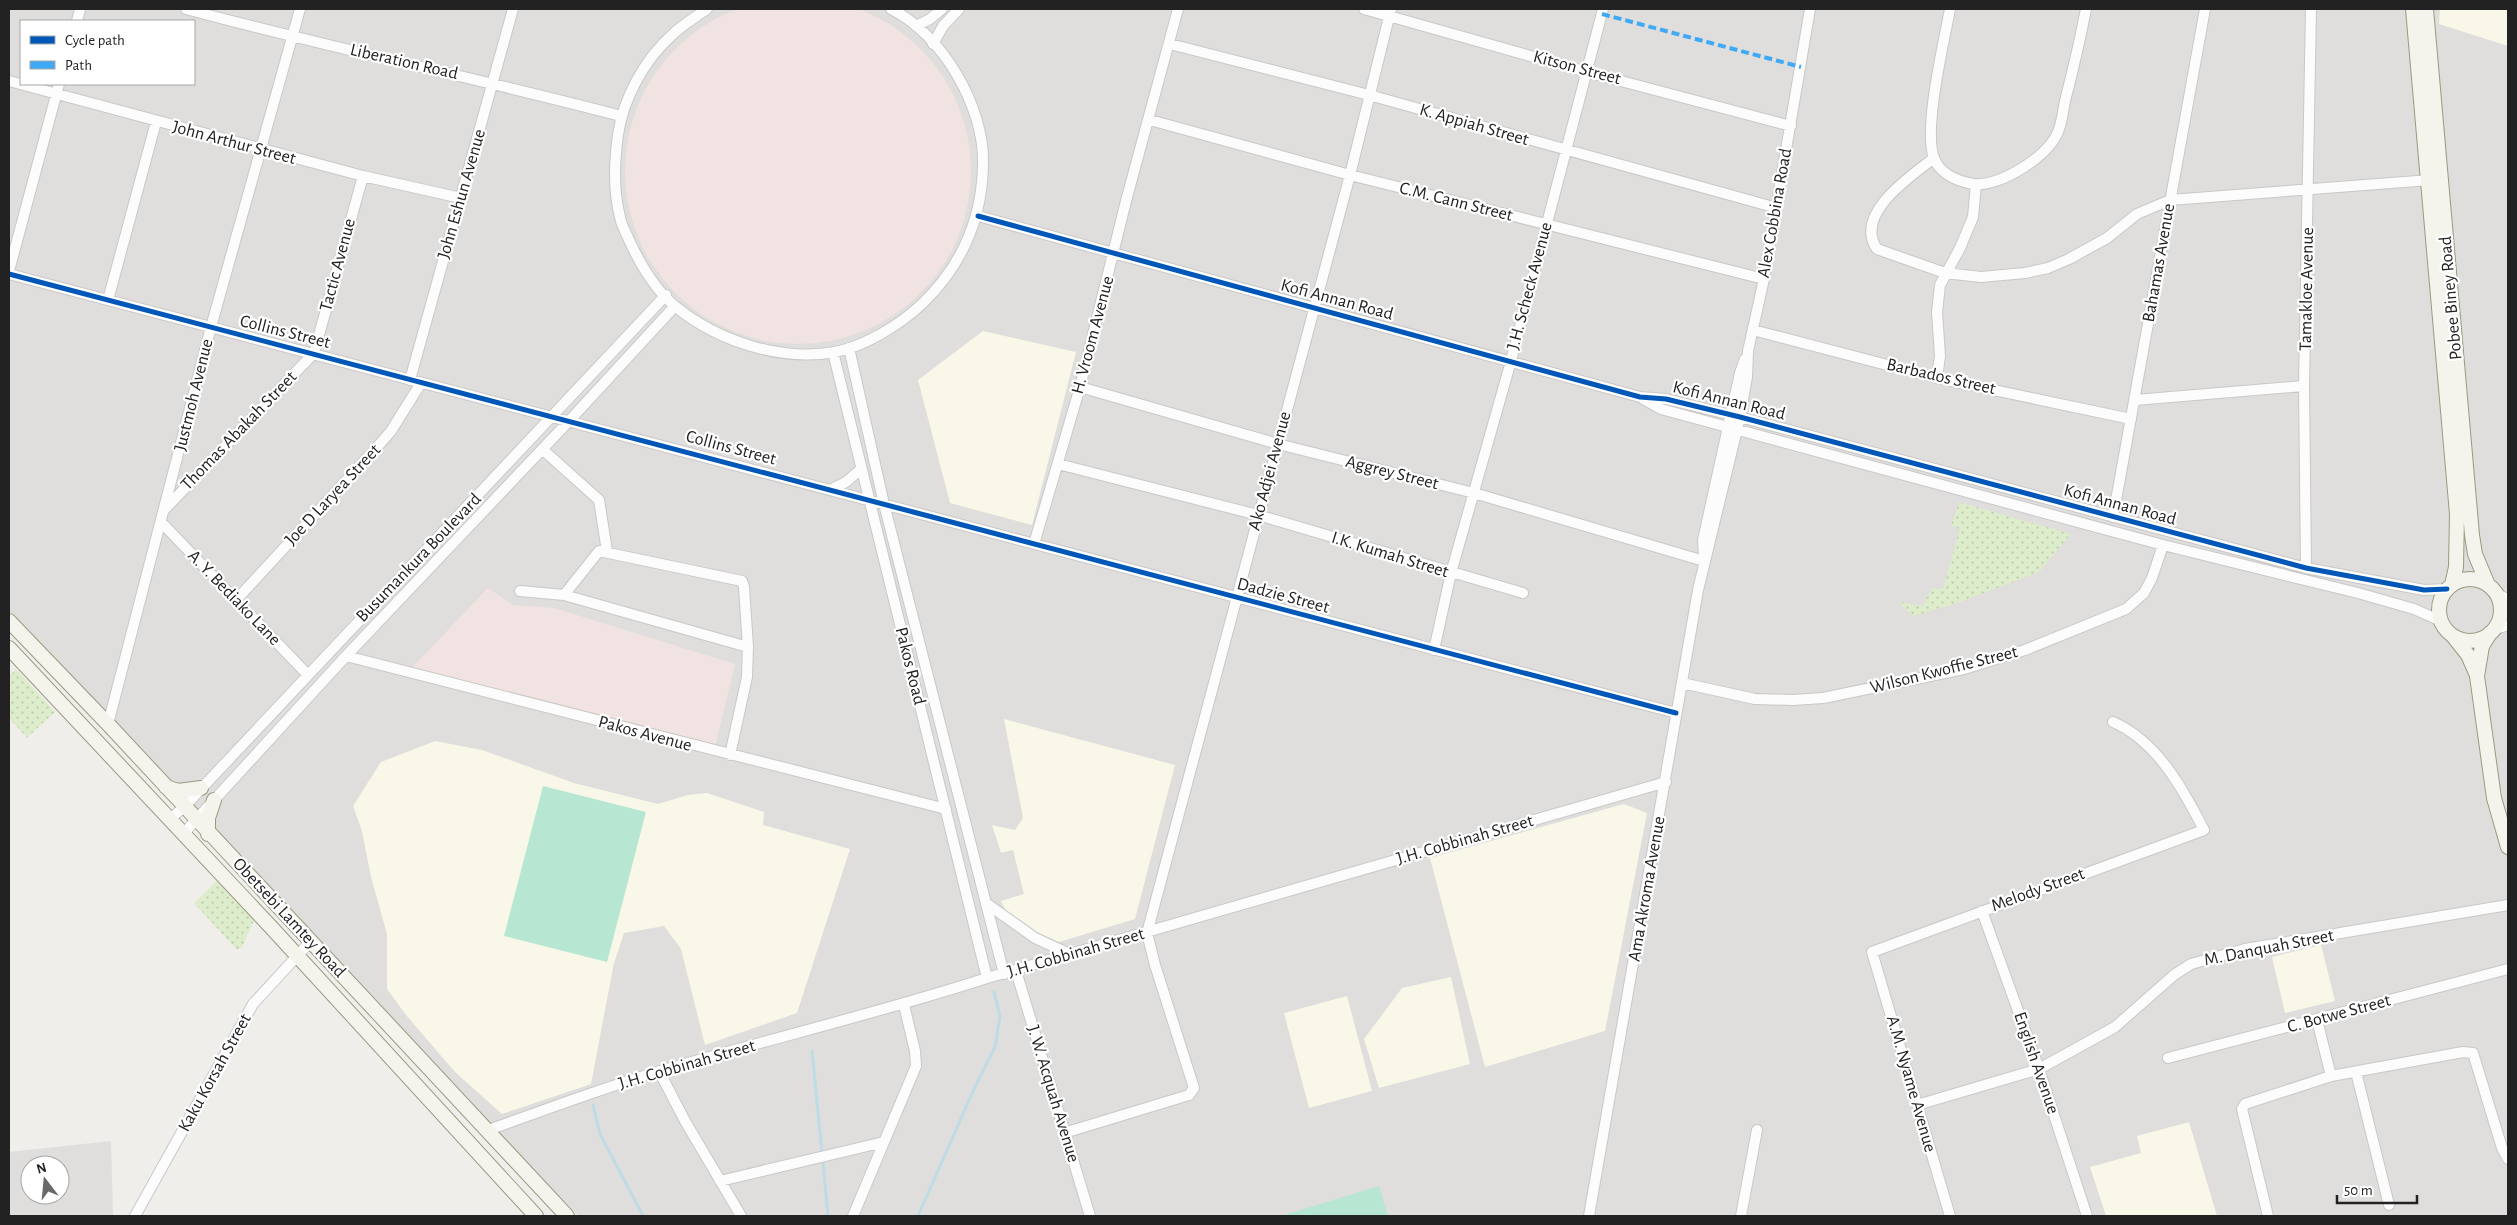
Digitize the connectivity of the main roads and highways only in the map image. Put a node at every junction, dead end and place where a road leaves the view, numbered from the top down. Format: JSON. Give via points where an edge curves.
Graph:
{"nodes":[{"id":1,"x":2413,"y":9,"type":"edge"},
{"id":2,"x":2426,"y":9,"type":"edge"},
{"id":3,"x":2449,"y":587,"type":"junction"},
{"id":4,"x":2491,"y":588,"type":"junction"},
{"id":5,"x":9,"y":621,"type":"edge"},
{"id":6,"x":2491,"y":632,"type":"junction"},
{"id":7,"x":2453,"y":636,"type":"junction"},
{"id":8,"x":9,"y":648,"type":"edge"},
{"id":9,"x":2477,"y":676,"type":"junction"},
{"id":10,"x":165,"y":786,"type":"junction"},
{"id":11,"x":202,"y":788,"type":"road end"},
{"id":12,"x":214,"y":800,"type":"road end"},
{"id":13,"x":208,"y":834,"type":"junction"},
{"id":14,"x":2508,"y":847,"type":"edge"},
{"id":15,"x":536,"y":1216,"type":"edge"},
{"id":16,"x":568,"y":1216,"type":"edge"}],
"edges":[{"from":1,"to":3,"type":"main road","name":"Pobee Biney Road","via":[[2459,532],[2456,567]]},
{"from":2,"to":4,"type":"main road","name":"Pobee Biney Road","via":[[2472,535],[2475,554]]},
{"from":3,"to":4,"type":"main road","via":[[2470,579]]},
{"from":3,"to":7,"type":"main road","via":[[2439,604],[2441,622]]},
{"from":4,"to":6,"type":"main road","via":[[2501,611]]},
{"from":5,"to":10,"type":"main road","name":"Obetsebi Lamtey Road"},
{"from":6,"to":7,"type":"main road","via":[[2469,641]]},
{"from":6,"to":9,"type":"main road","via":[[2482,646]]},
{"from":7,"to":9,"type":"main road","via":[[2468,655]]},
{"from":8,"to":15,"type":"main road","name":"Obetsebi Lamtey Road"},
{"from":9,"to":14,"type":"main road","via":[[2494,798]]},
{"from":10,"to":11,"type":"main road","via":[[178,791]]},
{"from":10,"to":13,"type":"main road","name":"Obetsebi Lamtey Road"},
{"from":12,"to":13,"type":"main road","via":[[208,818]]},
{"from":13,"to":16,"type":"main road","name":"Obetsebi Lamtey Road"}]}
